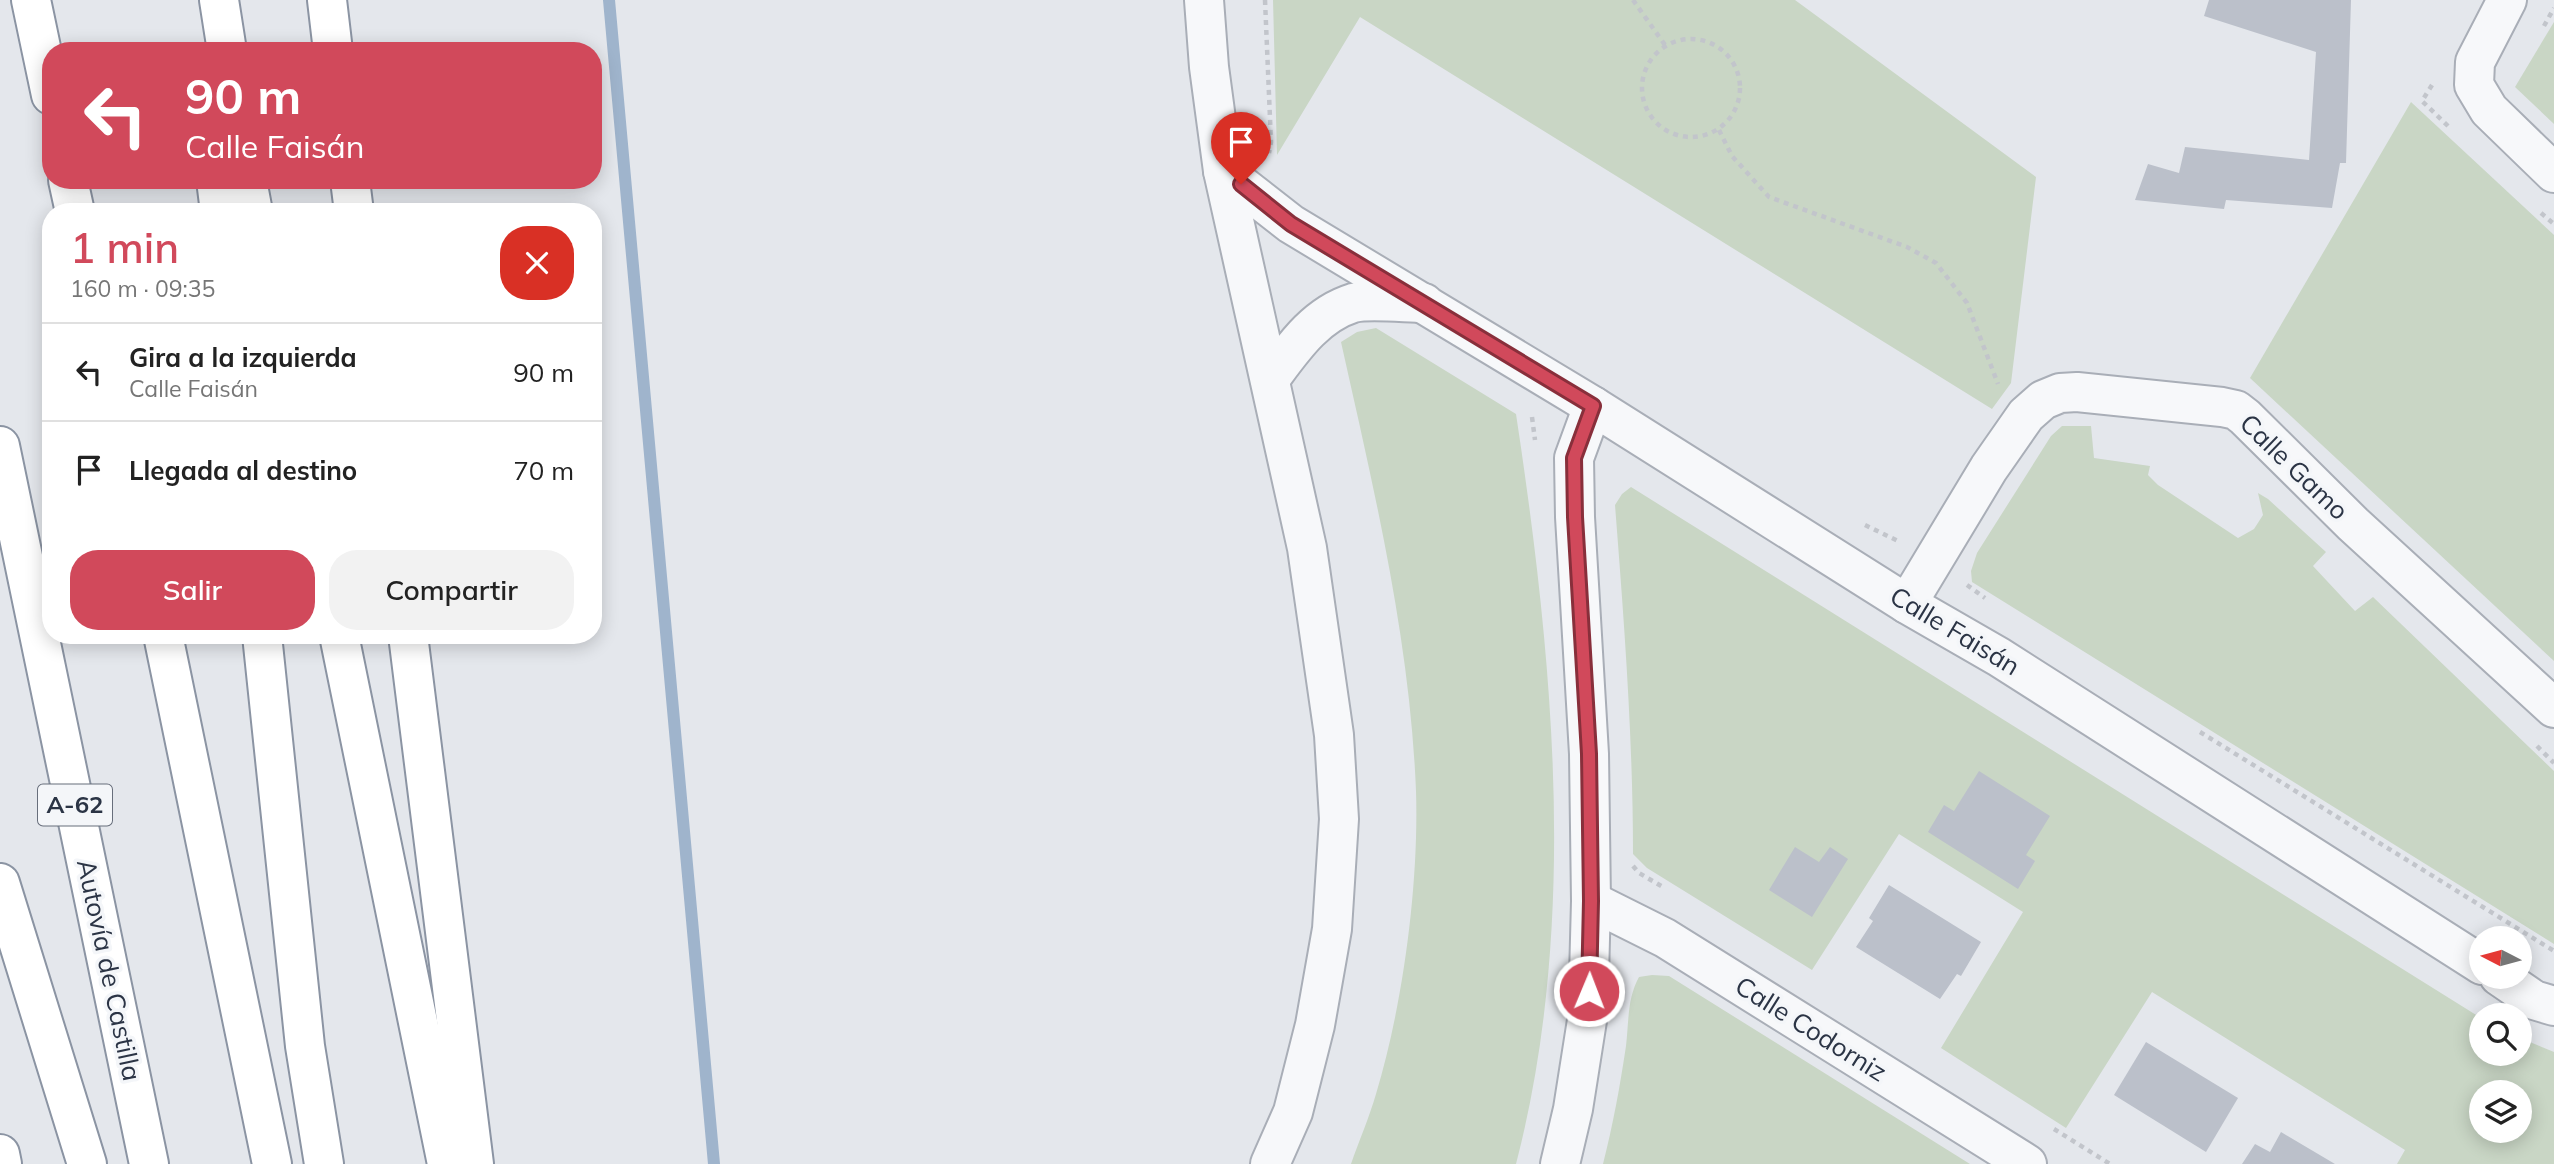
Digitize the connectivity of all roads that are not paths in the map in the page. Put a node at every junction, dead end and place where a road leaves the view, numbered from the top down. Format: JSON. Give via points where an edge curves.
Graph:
{"nodes":[{"id":1,"x":31,"y":0,"type":"edge"},
{"id":2,"x":202,"y":0,"type":"edge"},
{"id":3,"x":219,"y":0,"type":"edge"},
{"id":4,"x":327,"y":0,"type":"edge"},
{"id":5,"x":1204,"y":0,"type":"edge"},
{"id":6,"x":2507,"y":0,"type":"edge"},
{"id":7,"x":204,"y":42,"type":"edge"},
{"id":8,"x":226,"y":42,"type":"edge"},
{"id":9,"x":332,"y":42,"type":"edge"},
{"id":10,"x":42,"y":52,"type":"edge"},
{"id":11,"x":1223,"y":171,"type":"junction"},
{"id":12,"x":2554,"y":173,"type":"edge"},
{"id":13,"x":1424,"y":303,"type":"junction"},
{"id":14,"x":1270,"y":379,"type":"junction"},
{"id":15,"x":1593,"y":406,"type":"junction"},
{"id":16,"x":0,"y":446,"type":"edge"},
{"id":17,"x":1907,"y":604,"type":"junction"},
{"id":18,"x":165,"y":644,"type":"edge"},
{"id":19,"x":263,"y":644,"type":"edge"},
{"id":20,"x":341,"y":644,"type":"edge"},
{"id":21,"x":409,"y":644,"type":"edge"},
{"id":22,"x":2554,"y":708,"type":"edge"},
{"id":23,"x":0,"y":883,"type":"edge"},
{"id":24,"x":1591,"y":901,"type":"junction"},
{"id":25,"x":2469,"y":957,"type":"edge"},
{"id":26,"x":2518,"y":989,"type":"edge"},
{"id":27,"x":2554,"y":1006,"type":"edge"},
{"id":28,"x":0,"y":1154,"type":"edge"},
{"id":29,"x":2,"y":1164,"type":"edge"},
{"id":30,"x":87,"y":1164,"type":"edge"},
{"id":31,"x":149,"y":1164,"type":"edge"},
{"id":32,"x":272,"y":1164,"type":"edge"},
{"id":33,"x":324,"y":1164,"type":"edge"},
{"id":34,"x":447,"y":1164,"type":"edge"},
{"id":35,"x":474,"y":1164,"type":"edge"},
{"id":36,"x":1270,"y":1164,"type":"edge"},
{"id":37,"x":1560,"y":1164,"type":"edge"},
{"id":38,"x":2027,"y":1164,"type":"edge"}],
"edges":[{"from":1,"to":10,"type":"highway"},
{"from":2,"to":7,"type":"highway"},
{"from":3,"to":8,"type":"highway"},
{"from":4,"to":9,"type":"highway"},
{"from":5,"to":11,"type":"street"},
{"from":6,"to":12,"type":"street","via":[[2475,62],[2474,85],[2488,110]]},
{"from":11,"to":13,"type":"street","name":"Calle Faisán","via":[[1291,224]]},
{"from":11,"to":14,"type":"street"},
{"from":13,"to":14,"type":"street","via":[[1355,303],[1320,319]]},
{"from":13,"to":15,"type":"street","name":"Calle Faisán"},
{"from":14,"to":36,"type":"street","via":[[1307,548],[1334,736],[1339,819],[1332,929],[1315,1025],[1293,1112]]},
{"from":15,"to":17,"type":"street","name":"Calle Faisán"},
{"from":15,"to":24,"type":"street","via":[[1574,458],[1589,754]]},
{"from":16,"to":31,"type":"highway","name":"Autovía de Castilla","number":"A-62"},
{"from":17,"to":22,"type":"street","name":"Calle Gamo","via":[[1989,468],[2026,415],[2043,400],[2077,392],[2222,407],[2245,416],[2353,524]]},
{"from":17,"to":25,"type":"street","name":"Calle Faisán","via":[[2010,664]]},
{"from":18,"to":32,"type":"highway"},
{"from":19,"to":33,"type":"highway","via":[[305,1046]]},
{"from":20,"to":34,"type":"highway"},
{"from":21,"to":35,"type":"highway"},
{"from":23,"to":30,"type":"highway"},
{"from":24,"to":37,"type":"street","via":[[1588,1014]]},
{"from":24,"to":38,"type":"street","name":"Calle Codorniz","via":[[1665,937]]},
{"from":26,"to":27,"type":"street"},
{"from":28,"to":29,"type":"highway"}]}
